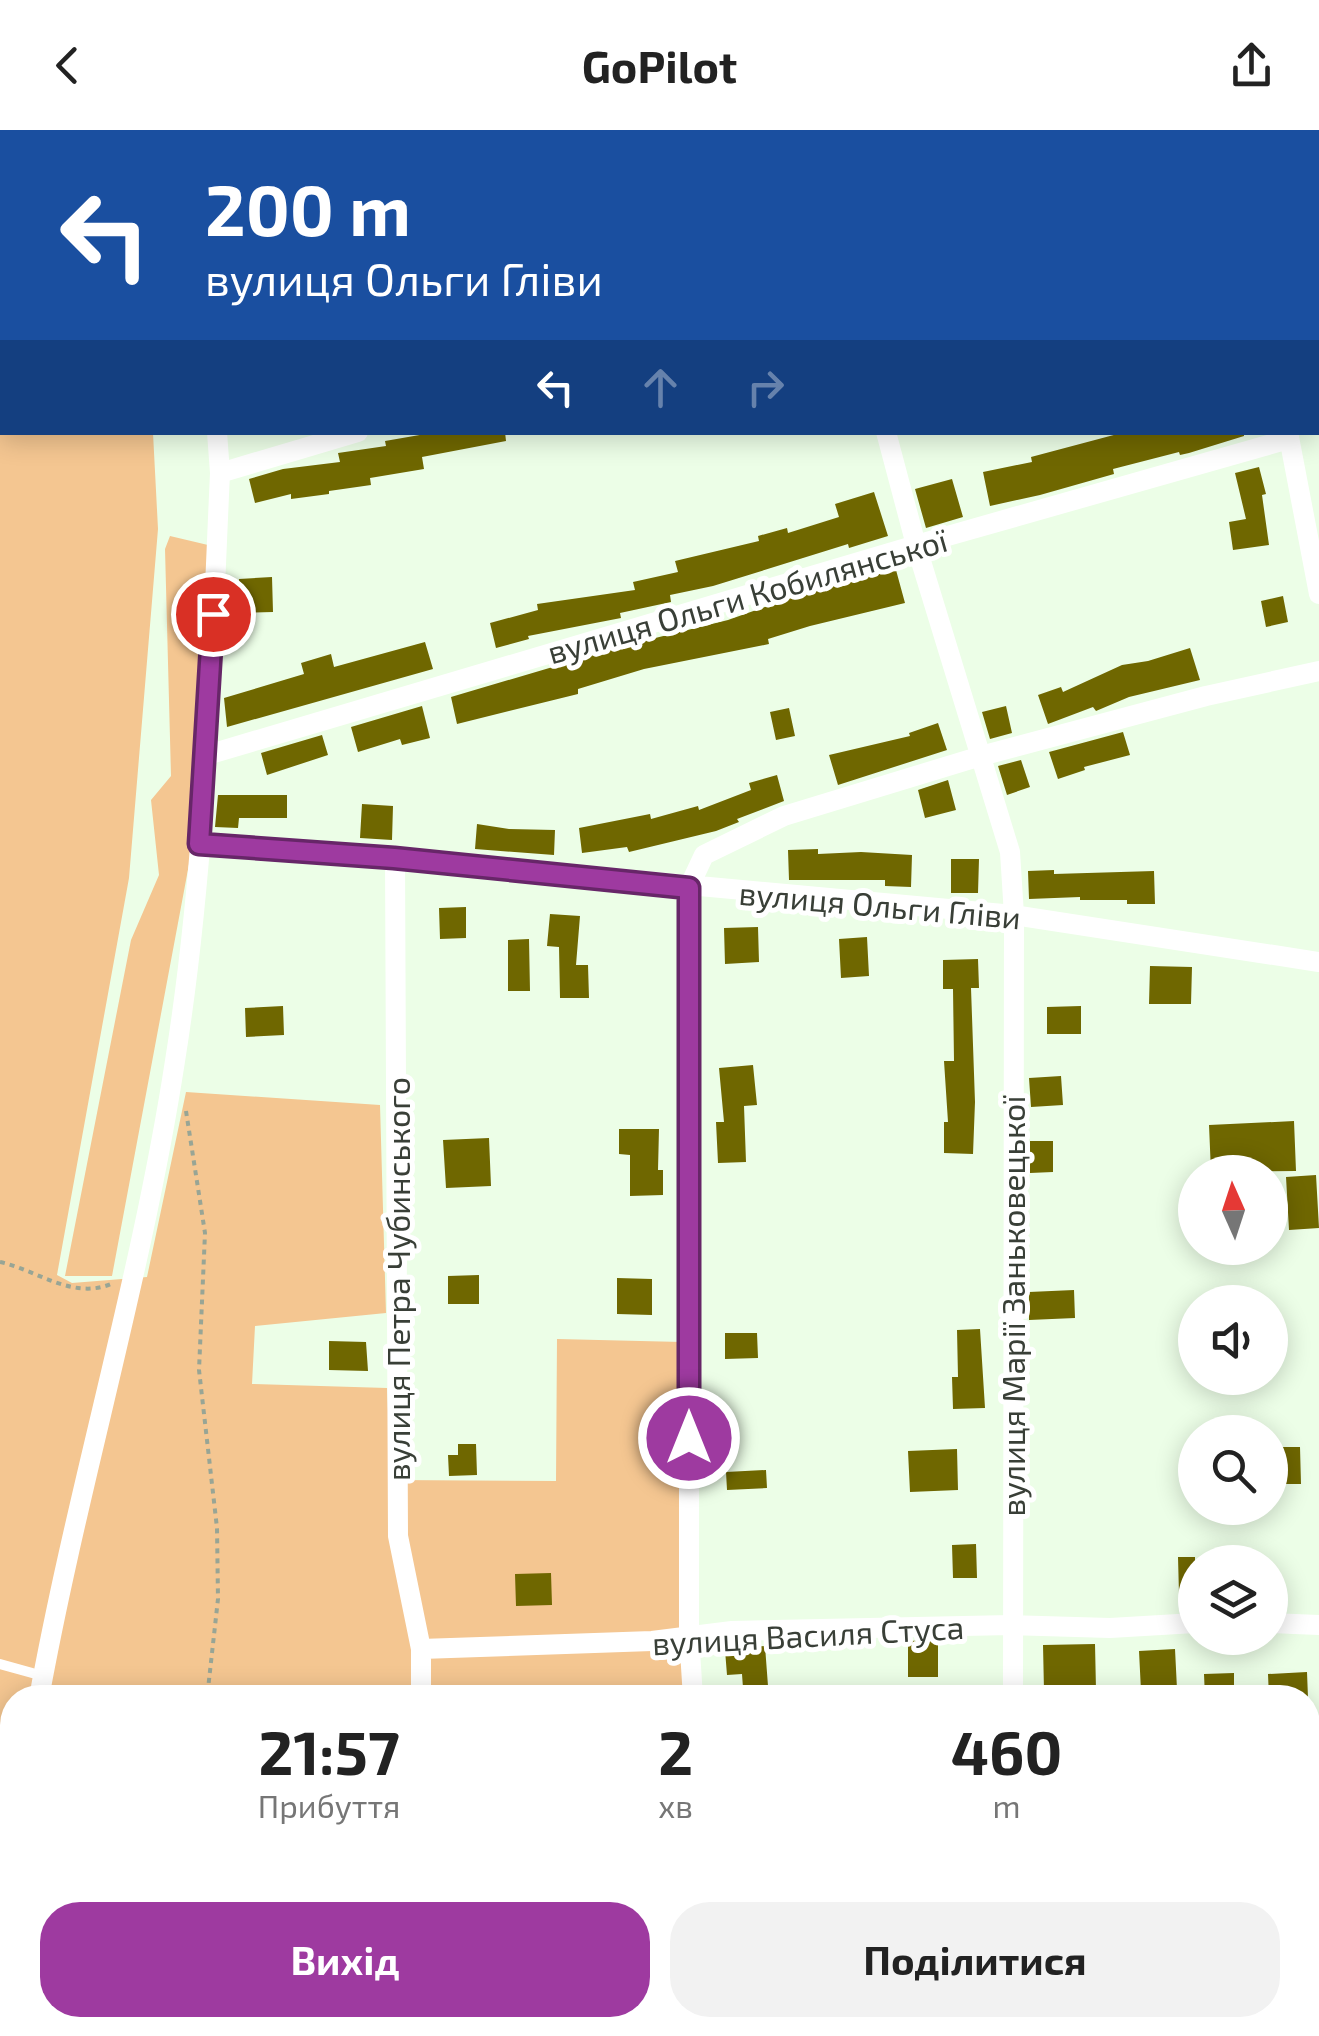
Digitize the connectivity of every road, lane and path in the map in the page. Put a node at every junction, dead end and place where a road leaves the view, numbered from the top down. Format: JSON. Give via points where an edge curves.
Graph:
{"nodes":[{"id":1,"x":216,"y":435,"type":"edge"},
{"id":2,"x":348,"y":435,"type":"edge"},
{"id":3,"x":887,"y":435,"type":"edge"},
{"id":4,"x":1288,"y":436,"type":"edge"},
{"id":5,"x":220,"y":472,"type":"junction"},
{"id":6,"x":916,"y":544,"type":"junction"},
{"id":7,"x":1319,"y":594,"type":"edge"},
{"id":8,"x":1319,"y":670,"type":"edge"},
{"id":9,"x":206,"y":755,"type":"junction"},
{"id":10,"x":981,"y":756,"type":"junction"},
{"id":11,"x":199,"y":844,"type":"junction"},
{"id":12,"x":394,"y":858,"type":"junction"},
{"id":13,"x":689,"y":888,"type":"junction"},
{"id":14,"x":1014,"y":915,"type":"junction"},
{"id":15,"x":1319,"y":962,"type":"edge"},
{"id":16,"x":186,"y":1110,"type":"dead end"},
{"id":17,"x":0,"y":1262,"type":"edge"},
{"id":18,"x":134,"y":1274,"type":"junction"},
{"id":19,"x":1178,"y":1624,"type":"edge"},
{"id":20,"x":1288,"y":1624,"type":"edge"},
{"id":21,"x":1011,"y":1625,"type":"junction"},
{"id":22,"x":1319,"y":1625,"type":"edge"},
{"id":23,"x":689,"y":1635,"type":"junction"},
{"id":24,"x":421,"y":1649,"type":"junction"},
{"id":25,"x":0,"y":1664,"type":"edge"},
{"id":26,"x":43,"y":1676,"type":"junction"},
{"id":27,"x":41,"y":1685,"type":"edge"},
{"id":28,"x":208,"y":1685,"type":"edge"},
{"id":29,"x":421,"y":1685,"type":"edge"},
{"id":30,"x":692,"y":1685,"type":"edge"},
{"id":31,"x":1013,"y":1685,"type":"edge"}],
"edges":[{"from":1,"to":5,"type":"street"},
{"from":2,"to":5,"type":"street"},
{"from":3,"to":6,"type":"street","name":"вулиця Марії Заньковецької"},
{"from":4,"to":6,"type":"street","name":"вулиця Ольги Кобилянської"},
{"from":4,"to":7,"type":"street"},
{"from":5,"to":9,"type":"street"},
{"from":6,"to":9,"type":"street","name":"вулиця Ольги Кобилянської"},
{"from":6,"to":10,"type":"street","name":"вулиця Марії Заньковецької"},
{"from":8,"to":10,"type":"street"},
{"from":9,"to":11,"type":"street"},
{"from":10,"to":13,"type":"street","via":[[784,816],[704,855]]},
{"from":10,"to":14,"type":"street","name":"вулиця Марії Заньковецької","via":[[1010,852]]},
{"from":11,"to":12,"type":"street","name":"вулиця Ольги Гліви"},
{"from":11,"to":18,"type":"street","via":[[175,1062]]},
{"from":12,"to":13,"type":"street","name":"вулиця Ольги Гліви"},
{"from":12,"to":24,"type":"street","name":"вулиця Петра Чубинського","via":[[398,1536]]},
{"from":13,"to":14,"type":"street","name":"вулиця Ольги Гліви"},
{"from":13,"to":23,"type":"street"},
{"from":14,"to":15,"type":"street","name":"вулиця Ольги Гліви"},
{"from":14,"to":21,"type":"street","name":"вулиця Марії Заньковецької"},
{"from":16,"to":28,"type":"path","via":[[205,1233],[199,1370],[217,1528]]},
{"from":17,"to":18,"type":"path","via":[[57,1285],[102,1288]]},
{"from":18,"to":26,"type":"street"},
{"from":19,"to":21,"type":"street","name":"вулиця Василя Стуса"},
{"from":20,"to":22,"type":"street"},
{"from":21,"to":23,"type":"street","name":"вулиця Василя Стуса"},
{"from":21,"to":31,"type":"street","name":"вулиця Марії Заньковецької"},
{"from":23,"to":24,"type":"street","name":"вулиця Василя Стуса"},
{"from":23,"to":30,"type":"street"},
{"from":24,"to":29,"type":"street","name":"вулиця Петра Чубинського"},
{"from":25,"to":26,"type":"lane"},
{"from":26,"to":27,"type":"street"}]}
